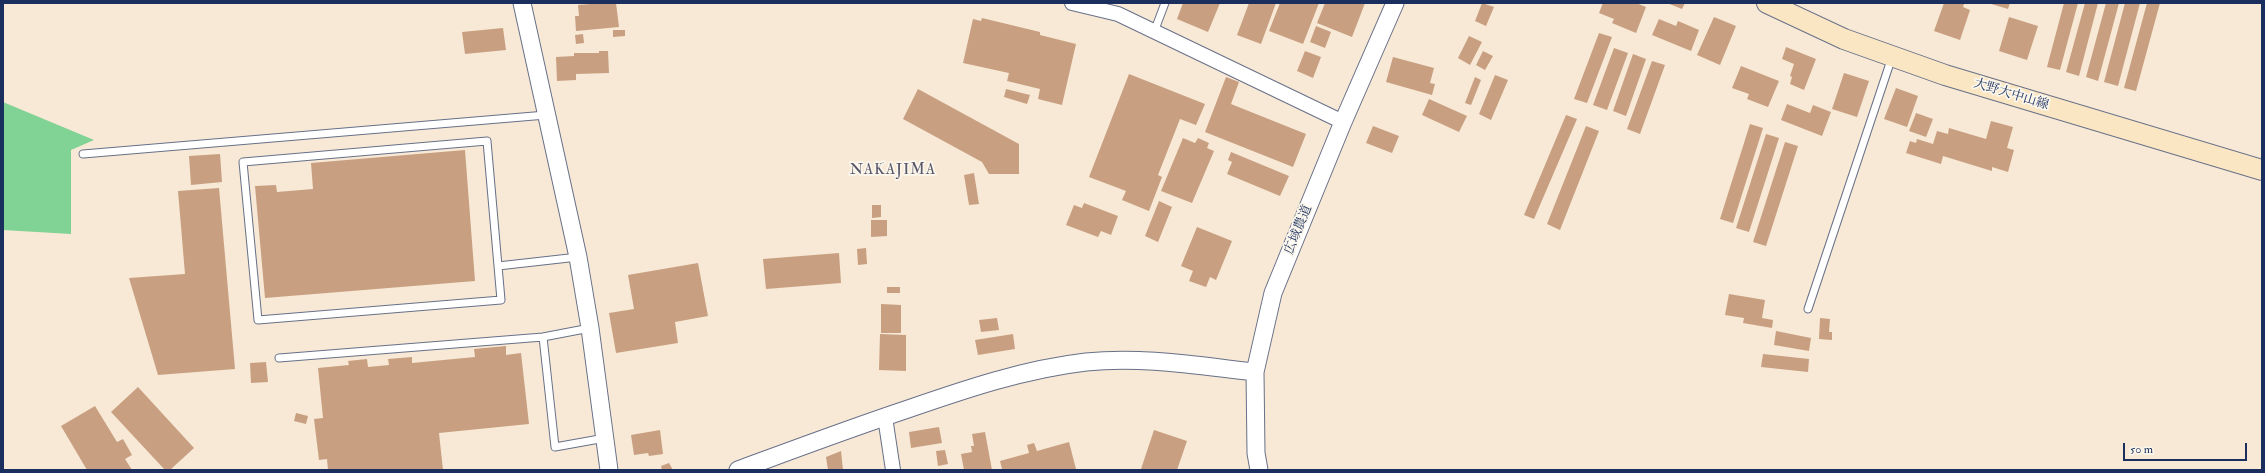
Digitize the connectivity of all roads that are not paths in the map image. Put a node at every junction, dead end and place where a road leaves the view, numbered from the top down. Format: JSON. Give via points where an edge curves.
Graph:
{"nodes":[{"id":1,"x":522,"y":3,"type":"edge"},
{"id":2,"x":1072,"y":3,"type":"edge"},
{"id":3,"x":1164,"y":3,"type":"edge"},
{"id":4,"x":1395,"y":3,"type":"edge"},
{"id":5,"x":1767,"y":3,"type":"edge"},
{"id":6,"x":1154,"y":32,"type":"junction"},
{"id":7,"x":1892,"y":57,"type":"junction"},
{"id":8,"x":548,"y":114,"type":"junction"},
{"id":9,"x":1343,"y":122,"type":"junction"},
{"id":10,"x":83,"y":154,"type":"dead end"},
{"id":11,"x":2262,"y":170,"type":"edge"},
{"id":12,"x":578,"y":257,"type":"junction"},
{"id":13,"x":498,"y":266,"type":"junction"},
{"id":14,"x":1808,"y":309,"type":"dead end"},
{"id":15,"x":590,"y":328,"type":"junction"},
{"id":16,"x":543,"y":336,"type":"junction"},
{"id":17,"x":279,"y":358,"type":"dead end"},
{"id":18,"x":1255,"y":372,"type":"junction"},
{"id":19,"x":885,"y":417,"type":"junction"},
{"id":20,"x":605,"y":438,"type":"junction"},
{"id":21,"x":609,"y":470,"type":"edge"},
{"id":22,"x":738,"y":470,"type":"edge"},
{"id":23,"x":893,"y":470,"type":"edge"},
{"id":24,"x":1259,"y":470,"type":"edge"}],
"edges":[{"from":1,"to":8,"type":"street"},
{"from":2,"to":6,"type":"street","via":[[1118,14]]},
{"from":3,"to":6,"type":"lane"},
{"from":4,"to":9,"type":"street","name":"広域農道"},
{"from":5,"to":7,"type":"main road","name":"大野大中山線","via":[[1844,39]]},
{"from":6,"to":9,"type":"street"},
{"from":7,"to":11,"type":"main road","name":"大野大中山線"},
{"from":7,"to":14,"type":"lane"},
{"from":8,"to":10,"type":"lane"},
{"from":8,"to":12,"type":"street"},
{"from":9,"to":18,"type":"street","name":"広域農道","via":[[1273,292]]},
{"from":12,"to":13,"type":"lane"},
{"from":12,"to":15,"type":"street"},
{"from":13,"to":13,"type":"lane","via":[[487,141],[244,162],[258,320],[501,300]]},
{"from":15,"to":16,"type":"lane"},
{"from":15,"to":20,"type":"street"},
{"from":16,"to":17,"type":"lane"},
{"from":16,"to":20,"type":"lane","via":[[556,447]]},
{"from":18,"to":19,"type":"street","via":[[1174,363],[1087,362],[1025,372],[967,388]]},
{"from":18,"to":24,"type":"street","name":"広域農道","via":[[1255,422]]},
{"from":19,"to":22,"type":"street"},
{"from":19,"to":23,"type":"street"},
{"from":20,"to":21,"type":"street"}]}
